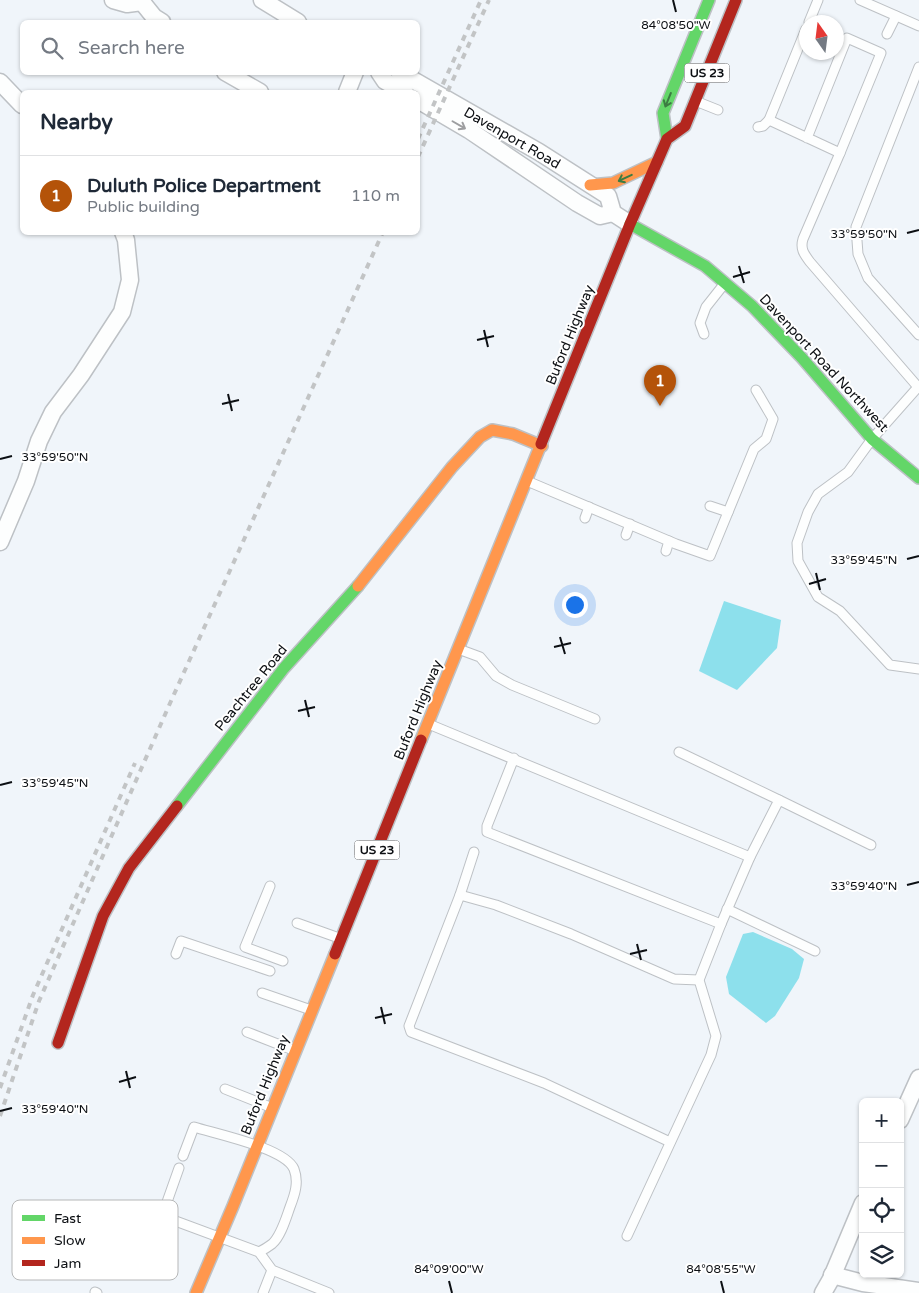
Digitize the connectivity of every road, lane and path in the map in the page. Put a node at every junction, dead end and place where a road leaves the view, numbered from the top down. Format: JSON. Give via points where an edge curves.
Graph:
{"nodes":[{"id":1,"x":113,"y":0,"type":"edge"},
{"id":2,"x":262,"y":0,"type":"edge"},
{"id":3,"x":709,"y":0,"type":"edge"},
{"id":4,"x":736,"y":0,"type":"edge"},
{"id":5,"x":818,"y":0,"type":"edge"},
{"id":6,"x":860,"y":0,"type":"edge"},
{"id":7,"x":142,"y":1,"type":"edge"},
{"id":8,"x":812,"y":15,"type":"edge"},
{"id":9,"x":896,"y":16,"type":"junction"},
{"id":10,"x":159,"y":20,"type":"edge"},
{"id":11,"x":295,"y":20,"type":"edge"},
{"id":12,"x":919,"y":26,"type":"edge"},
{"id":13,"x":887,"y":34,"type":"dead end"},
{"id":14,"x":799,"y":46,"type":"edge"},
{"id":15,"x":919,"y":67,"type":"edge"},
{"id":16,"x":230,"y":75,"type":"edge"},
{"id":17,"x":354,"y":75,"type":"edge"},
{"id":18,"x":381,"y":75,"type":"edge"},
{"id":19,"x":404,"y":75,"type":"edge"},
{"id":20,"x":1,"y":85,"type":"edge"},
{"id":21,"x":256,"y":90,"type":"edge"},
{"id":22,"x":348,"y":90,"type":"edge"},
{"id":23,"x":401,"y":90,"type":"edge"},
{"id":24,"x":420,"y":101,"type":"edge"},
{"id":25,"x":695,"y":102,"type":"junction"},
{"id":26,"x":20,"y":103,"type":"edge"},
{"id":27,"x":718,"y":110,"type":"dead end"},
{"id":28,"x":769,"y":120,"type":"junction"},
{"id":29,"x":758,"y":127,"type":"dead end"},
{"id":30,"x":807,"y":138,"type":"junction"},
{"id":31,"x":667,"y":139,"type":"junction"},
{"id":32,"x":840,"y":153,"type":"junction"},
{"id":33,"x":657,"y":162,"type":"junction"},
{"id":34,"x":590,"y":185,"type":"junction"},
{"id":35,"x":613,"y":213,"type":"junction"},
{"id":36,"x":630,"y":224,"type":"junction"},
{"id":37,"x":124,"y":235,"type":"edge"},
{"id":38,"x":725,"y":283,"type":"junction"},
{"id":39,"x":704,"y":334,"type":"dead end"},
{"id":40,"x":919,"y":335,"type":"edge"},
{"id":41,"x":918,"y":386,"type":"edge"},
{"id":42,"x":756,"y":390,"type":"dead end"},
{"id":43,"x":872,"y":439,"type":"junction"},
{"id":44,"x":542,"y":446,"type":"junction"},
{"id":45,"x":919,"y":478,"type":"edge"},
{"id":46,"x":527,"y":481,"type":"junction"},
{"id":47,"x":710,"y":506,"type":"dead end"},
{"id":48,"x":589,"y":507,"type":"junction"},
{"id":49,"x":728,"y":512,"type":"junction"},
{"id":50,"x":585,"y":518,"type":"dead end"},
{"id":51,"x":630,"y":524,"type":"junction"},
{"id":52,"x":626,"y":535,"type":"dead end"},
{"id":53,"x":669,"y":541,"type":"junction"},
{"id":54,"x":0,"y":542,"type":"edge"},
{"id":55,"x":666,"y":551,"type":"dead end"},
{"id":56,"x":459,"y":649,"type":"junction"},
{"id":57,"x":919,"y":669,"type":"edge"},
{"id":58,"x":595,"y":720,"type":"dead end"},
{"id":59,"x":428,"y":724,"type":"junction"},
{"id":60,"x":680,"y":752,"type":"dead end"},
{"id":61,"x":514,"y":758,"type":"junction"},
{"id":62,"x":779,"y":800,"type":"junction"},
{"id":63,"x":871,"y":845,"type":"dead end"},
{"id":64,"x":474,"y":852,"type":"dead end"},
{"id":65,"x":750,"y":857,"type":"junction"},
{"id":66,"x":270,"y":886,"type":"dead end"},
{"id":67,"x":460,"y":895,"type":"junction"},
{"id":68,"x":727,"y":909,"type":"junction"},
{"id":69,"x":297,"y":923,"type":"dead end"},
{"id":70,"x":721,"y":924,"type":"junction"},
{"id":71,"x":341,"y":938,"type":"junction"},
{"id":72,"x":815,"y":951,"type":"dead end"},
{"id":73,"x":176,"y":954,"type":"dead end"},
{"id":74,"x":283,"y":961,"type":"dead end"},
{"id":75,"x":270,"y":971,"type":"dead end"},
{"id":76,"x":699,"y":980,"type":"junction"},
{"id":77,"x":262,"y":993,"type":"dead end"},
{"id":78,"x":312,"y":1010,"type":"junction"},
{"id":79,"x":247,"y":1032,"type":"dead end"},
{"id":80,"x":58,"y":1043,"type":"dead end"},
{"id":81,"x":295,"y":1051,"type":"junction"},
{"id":82,"x":919,"y":1078,"type":"edge"},
{"id":83,"x":225,"y":1089,"type":"dead end"},
{"id":84,"x":272,"y":1108,"type":"junction"},
{"id":85,"x":904,"y":1111,"type":"edge"},
{"id":86,"x":670,"y":1142,"type":"junction"},
{"id":87,"x":257,"y":1146,"type":"junction"},
{"id":88,"x":183,"y":1156,"type":"dead end"},
{"id":89,"x":179,"y":1168,"type":"dead end"},
{"id":90,"x":168,"y":1200,"type":"edge"},
{"id":91,"x":859,"y":1212,"type":"edge"},
{"id":92,"x":178,"y":1222,"type":"edge"},
{"id":93,"x":627,"y":1236,"type":"dead end"},
{"id":94,"x":219,"y":1238,"type":"junction"},
{"id":95,"x":259,"y":1252,"type":"junction"},
{"id":96,"x":272,"y":1270,"type":"junction"},
{"id":97,"x":832,"y":1275,"type":"junction"},
{"id":98,"x":919,"y":1290,"type":"edge"},
{"id":99,"x":196,"y":1293,"type":"edge"},
{"id":100,"x":263,"y":1293,"type":"edge"},
{"id":101,"x":329,"y":1293,"type":"edge"},
{"id":102,"x":822,"y":1293,"type":"edge"}],
"edges":[{"from":1,"to":7,"type":"street","via":[[127,4]]},
{"from":2,"to":11,"type":"street"},
{"from":3,"to":31,"type":"main road","number":"US 23","one_way":true,"via":[[662,113]]},
{"from":4,"to":25,"type":"main road","name":"Buford Highway","number":"US 23"},
{"from":5,"to":8,"type":"lane"},
{"from":6,"to":9,"type":"lane"},
{"from":7,"to":10,"type":"street"},
{"from":9,"to":12,"type":"lane"},
{"from":9,"to":13,"type":"lane"},
{"from":14,"to":28,"type":"lane"},
{"from":15,"to":40,"type":"lane","via":[[856,227],[858,254],[868,278]]},
{"from":16,"to":21,"type":"street"},
{"from":17,"to":22,"type":"street"},
{"from":18,"to":23,"type":"street"},
{"from":19,"to":34,"type":"street","name":"Davenport Road"},
{"from":20,"to":26,"type":"street"},
{"from":24,"to":35,"type":"street","name":"Davenport Road","one_way":true,"via":[[577,203],[600,216]]},
{"from":25,"to":27,"type":"lane"},
{"from":25,"to":31,"type":"main road","name":"Buford Highway","number":"US 23","via":[[685,126]]},
{"from":28,"to":29,"type":"lane"},
{"from":28,"to":30,"type":"lane"},
{"from":30,"to":32,"type":"lane"},
{"from":30,"to":32,"type":"lane","via":[[847,38],[881,52]]},
{"from":31,"to":33,"type":"main road","name":"Buford Highway","number":"US 23"},
{"from":32,"to":41,"type":"lane","via":[[801,247],[810,262]]},
{"from":33,"to":34,"type":"main road","one_way":true,"via":[[613,183]]},
{"from":33,"to":36,"type":"main road","name":"Buford Highway","number":"US 23"},
{"from":34,"to":35,"type":"street","name":"Davenport Road","via":[[608,196]]},
{"from":35,"to":36,"type":"street","name":"Davenport Road"},
{"from":36,"to":38,"type":"main road","name":"Davenport Road Northwest","via":[[705,266]]},
{"from":36,"to":44,"type":"main road","name":"Buford Highway","number":"US 23"},
{"from":37,"to":54,"type":"street","via":[[130,280],[122,312],[53,412],[38,441],[26,481]]},
{"from":38,"to":39,"type":"lane","via":[[706,307],[700,323]]},
{"from":38,"to":43,"type":"main road","name":"Davenport Road Northwest","via":[[802,358]]},
{"from":41,"to":43,"type":"lane"},
{"from":42,"to":49,"type":"lane","via":[[773,420],[766,439],[754,449]]},
{"from":43,"to":45,"type":"main road","name":"Davenport Road Northwest"},
{"from":43,"to":57,"type":"lane","via":[[848,472],[818,494],[797,543],[798,561],[818,597],[840,611],[890,665]]},
{"from":44,"to":46,"type":"main road","name":"Buford Highway","number":"US 23"},
{"from":44,"to":80,"type":"main road","name":"Peachtree Road","via":[[492,430],[480,437],[452,467],[350,596],[284,668],[129,868],[104,916]]},
{"from":46,"to":48,"type":"lane"},
{"from":46,"to":56,"type":"main road","name":"Buford Highway","number":"US 23"},
{"from":47,"to":49,"type":"lane"},
{"from":48,"to":50,"type":"lane"},
{"from":48,"to":51,"type":"lane"},
{"from":49,"to":53,"type":"lane","via":[[710,556],[704,559]]},
{"from":51,"to":52,"type":"lane"},
{"from":51,"to":53,"type":"lane"},
{"from":53,"to":55,"type":"lane"},
{"from":56,"to":58,"type":"lane","via":[[480,657],[496,676],[512,685]]},
{"from":56,"to":59,"type":"main road","name":"Buford Highway","number":"US 23"},
{"from":59,"to":61,"type":"lane"},
{"from":59,"to":71,"type":"main road","name":"Buford Highway","number":"US 23"},
{"from":60,"to":62,"type":"lane"},
{"from":61,"to":65,"type":"lane"},
{"from":61,"to":70,"type":"lane","via":[[487,832]]},
{"from":62,"to":63,"type":"lane"},
{"from":62,"to":65,"type":"lane"},
{"from":64,"to":67,"type":"lane"},
{"from":65,"to":68,"type":"lane"},
{"from":66,"to":74,"type":"lane","via":[[245,947]]},
{"from":67,"to":76,"type":"lane","via":[[571,934],[674,979]]},
{"from":67,"to":86,"type":"lane","via":[[410,1026],[411,1032],[544,1083]]},
{"from":68,"to":70,"type":"lane"},
{"from":68,"to":72,"type":"lane"},
{"from":69,"to":71,"type":"lane"},
{"from":70,"to":76,"type":"lane"},
{"from":71,"to":78,"type":"main road","name":"Buford Highway","number":"US 23"},
{"from":73,"to":75,"type":"lane","via":[[181,941]]},
{"from":76,"to":86,"type":"lane","via":[[716,1036]]},
{"from":77,"to":78,"type":"lane"},
{"from":78,"to":81,"type":"main road","name":"Buford Highway","number":"US 23"},
{"from":79,"to":81,"type":"lane"},
{"from":81,"to":84,"type":"main road","name":"Buford Highway","number":"US 23"},
{"from":82,"to":85,"type":"street"},
{"from":83,"to":84,"type":"lane"},
{"from":84,"to":87,"type":"main road","name":"Buford Highway","number":"US 23"},
{"from":86,"to":93,"type":"lane"},
{"from":87,"to":88,"type":"lane","via":[[194,1127]]},
{"from":87,"to":94,"type":"main road","name":"Buford Highway","number":"US 23"},
{"from":87,"to":95,"type":"lane","via":[[281,1155],[290,1163],[297,1181],[296,1192],[279,1234],[273,1244]]},
{"from":89,"to":90,"type":"lane"},
{"from":91,"to":97,"type":"street"},
{"from":92,"to":94,"type":"lane"},
{"from":94,"to":95,"type":"lane"},
{"from":94,"to":99,"type":"main road","name":"Buford Highway","number":"US 23"},
{"from":95,"to":96,"type":"lane"},
{"from":96,"to":100,"type":"lane"},
{"from":96,"to":101,"type":"lane"},
{"from":97,"to":98,"type":"street","via":[[863,1283]]},
{"from":97,"to":102,"type":"street"}]}
